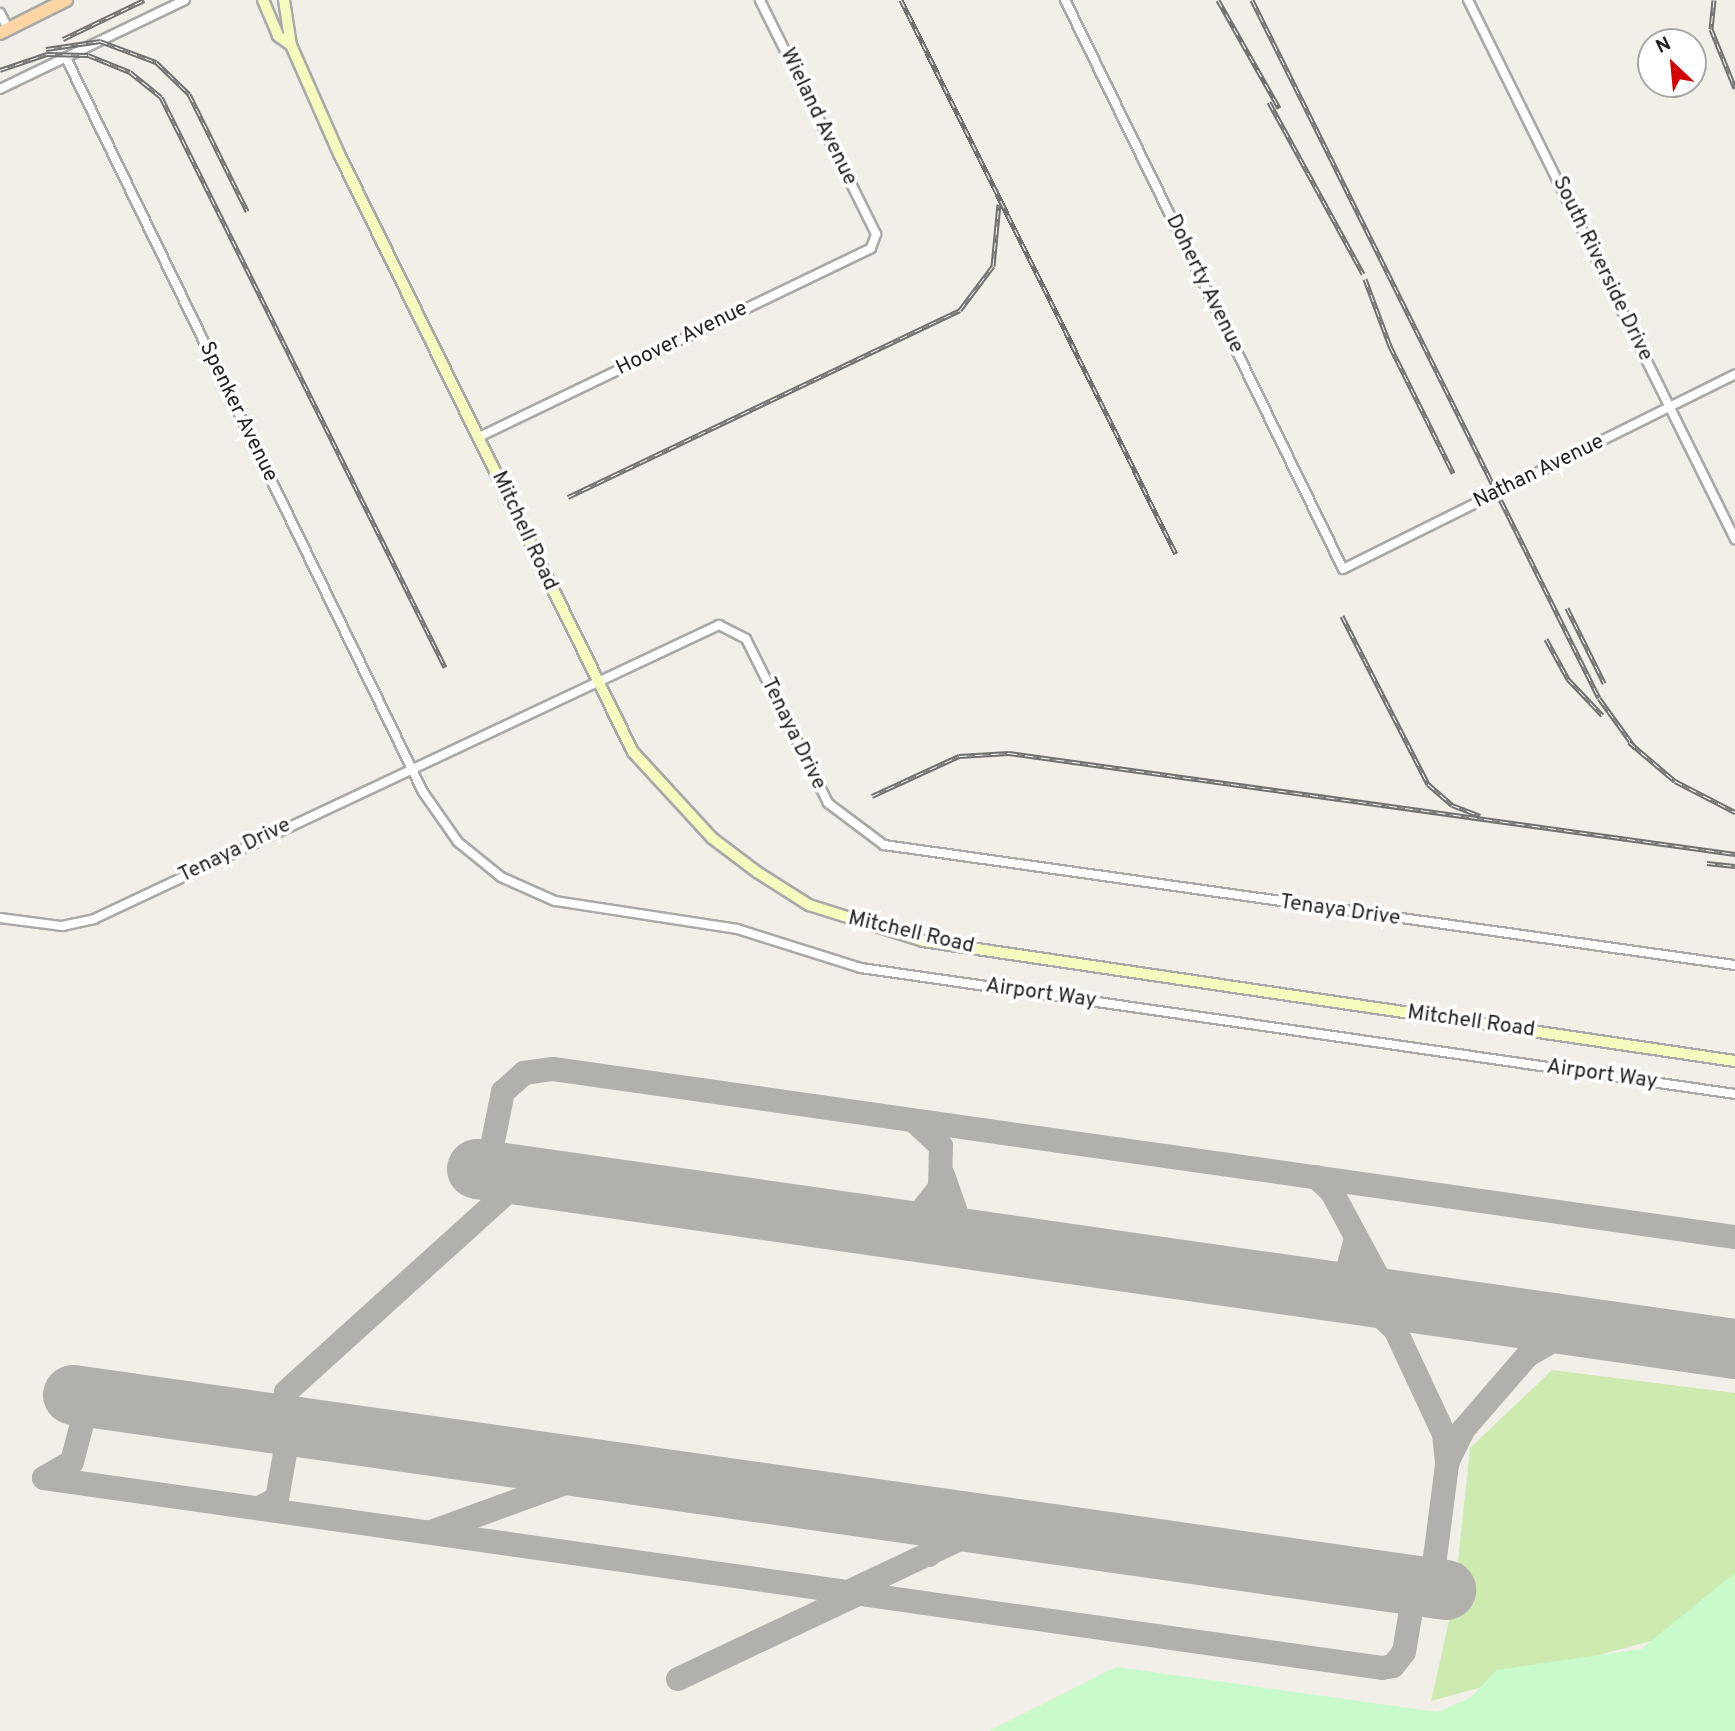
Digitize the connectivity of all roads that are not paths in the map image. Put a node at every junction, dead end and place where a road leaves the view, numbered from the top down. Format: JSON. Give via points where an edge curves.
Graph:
{"nodes":[{"id":1,"x":66,"y":0,"type":"edge"},
{"id":2,"x":185,"y":0,"type":"edge"},
{"id":3,"x":263,"y":0,"type":"edge"},
{"id":4,"x":284,"y":0,"type":"edge"},
{"id":5,"x":760,"y":0,"type":"edge"},
{"id":6,"x":1065,"y":0,"type":"edge"},
{"id":7,"x":1468,"y":0,"type":"edge"},
{"id":8,"x":0,"y":13,"type":"edge"},
{"id":9,"x":4,"y":31,"type":"edge"},
{"id":10,"x":291,"y":44,"type":"junction"},
{"id":11,"x":66,"y":58,"type":"junction"},
{"id":12,"x":0,"y":89,"type":"edge"},
{"id":13,"x":876,"y":234,"type":"joint"},
{"id":14,"x":1735,"y":374,"type":"edge"},
{"id":15,"x":1671,"y":407,"type":"junction"},
{"id":16,"x":479,"y":437,"type":"junction"},
{"id":17,"x":1735,"y":540,"type":"edge"},
{"id":18,"x":1343,"y":569,"type":"joint"},
{"id":19,"x":595,"y":679,"type":"junction"},
{"id":20,"x":411,"y":766,"type":"junction"},
{"id":21,"x":0,"y":918,"type":"edge"},
{"id":22,"x":1735,"y":965,"type":"edge"},
{"id":23,"x":1735,"y":1061,"type":"edge"},
{"id":24,"x":1735,"y":1094,"type":"edge"}],
"edges":[{"from":1,"to":9,"type":"main road"},
{"from":2,"to":11,"type":"street"},
{"from":3,"to":10,"type":"main road","name":"Mitchell Road","via":[[278,36]]},
{"from":4,"to":10,"type":"main road","name":"Mitchell Road"},
{"from":5,"to":13,"type":"street","name":"Wieland Avenue"},
{"from":6,"to":18,"type":"street","name":"Doherty Avenue"},
{"from":7,"to":15,"type":"street","name":"South Riverside Drive"},
{"from":8,"to":9,"type":"street"},
{"from":10,"to":16,"type":"main road","name":"Mitchell Road"},
{"from":11,"to":12,"type":"street"},
{"from":11,"to":20,"type":"street","name":"Spenker Avenue"},
{"from":13,"to":16,"type":"street","name":"Hoover Avenue","via":[[872,248]]},
{"from":14,"to":15,"type":"street","name":"Nathan Avenue"},
{"from":15,"to":17,"type":"street","name":"South Riverside Drive"},
{"from":15,"to":18,"type":"street","name":"Nathan Avenue"},
{"from":16,"to":19,"type":"main road","name":"Mitchell Road"},
{"from":19,"to":20,"type":"street","name":"Tenaya Drive"},
{"from":19,"to":22,"type":"street","name":"Tenaya Drive","via":[[710,627],[734,628],[750,644],[828,803],[862,834],[904,851]]},
{"from":19,"to":23,"type":"main road","name":"Mitchell Road","via":[[633,752],[712,838],[782,889],[858,923],[950,945]]},
{"from":20,"to":21,"type":"street","name":"Tenaya Drive","via":[[94,919],[62,926]]},
{"from":20,"to":24,"type":"street","name":"Airport Way","via":[[444,825],[474,857],[521,888],[562,903],[737,929],[862,968]]}]}
